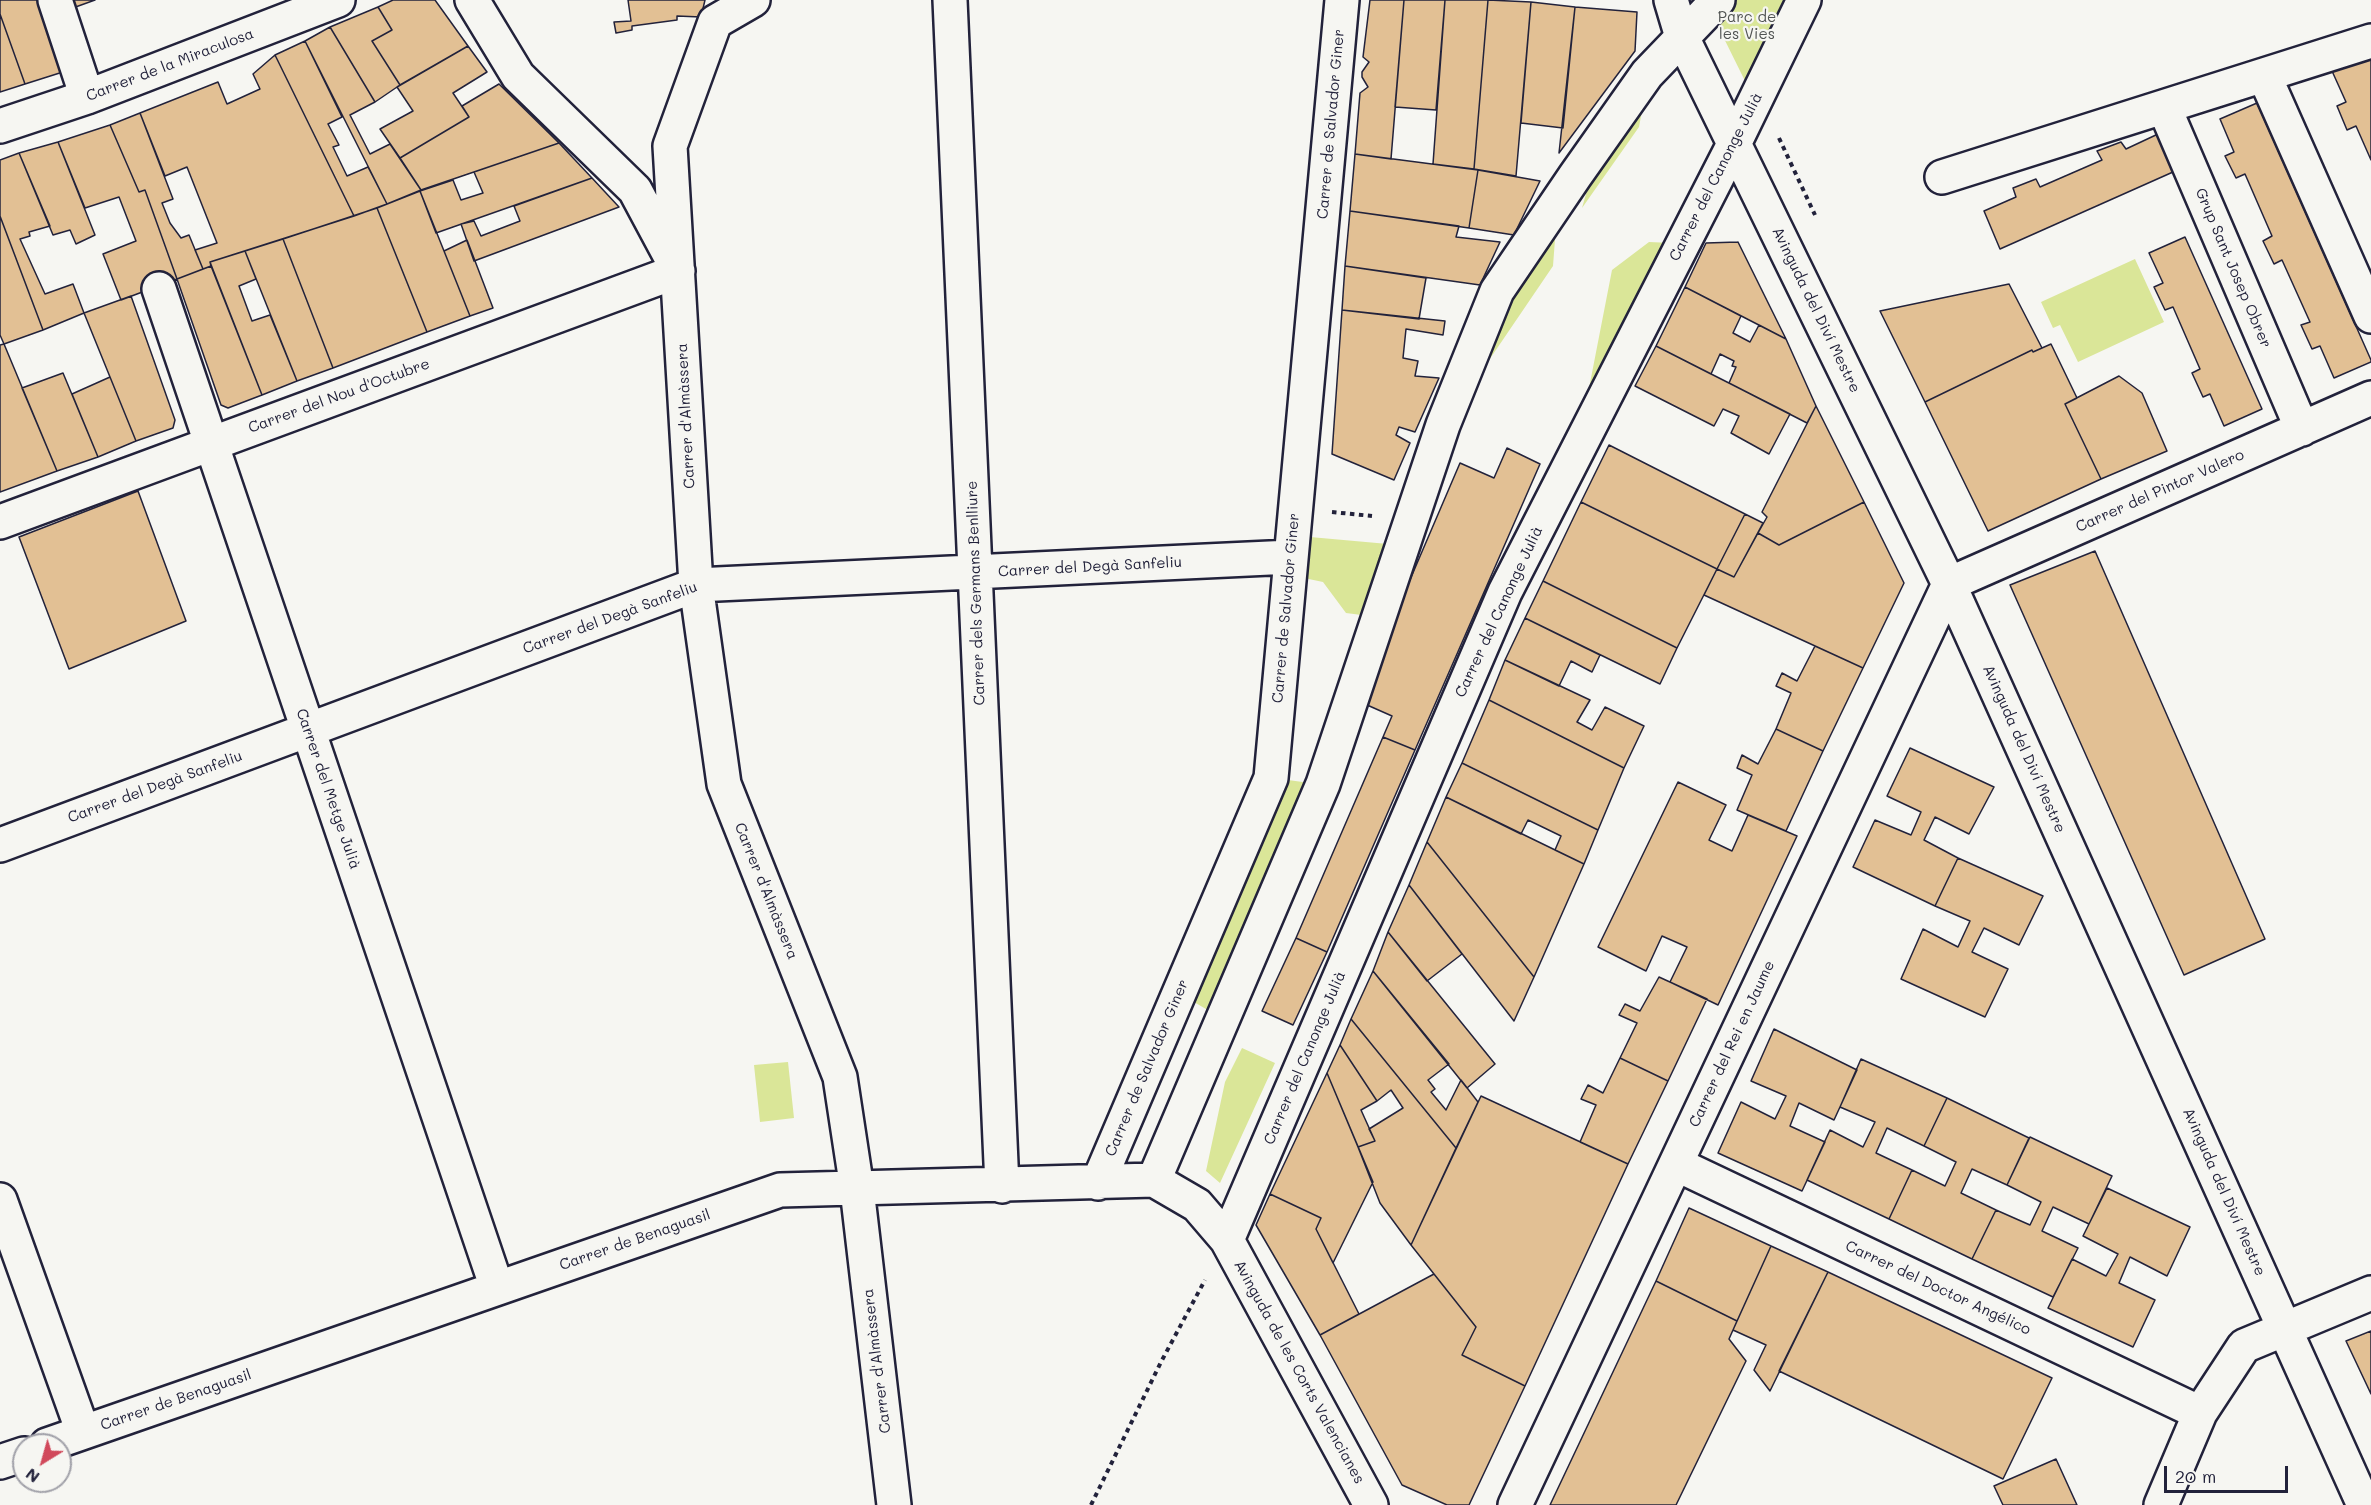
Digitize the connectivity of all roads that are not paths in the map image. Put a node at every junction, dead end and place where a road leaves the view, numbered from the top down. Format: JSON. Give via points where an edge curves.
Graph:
{"nodes":[{"id":1,"x":55,"y":0,"type":"edge"},
{"id":2,"x":338,"y":0,"type":"edge"},
{"id":3,"x":472,"y":0,"type":"edge"},
{"id":4,"x":753,"y":0,"type":"edge"},
{"id":5,"x":950,"y":0,"type":"edge"},
{"id":6,"x":1342,"y":0,"type":"edge"},
{"id":7,"x":1671,"y":0,"type":"edge"},
{"id":8,"x":1718,"y":0,"type":"edge"},
{"id":9,"x":1804,"y":0,"type":"edge"},
{"id":10,"x":301,"y":7,"type":"edge"},
{"id":11,"x":1682,"y":37,"type":"junction"},
{"id":12,"x":2371,"y":41,"type":"edge"},
{"id":13,"x":2264,"y":75,"type":"junction"},
{"id":14,"x":87,"y":97,"type":"junction"},
{"id":15,"x":2164,"y":107,"type":"junction"},
{"id":16,"x":0,"y":126,"type":"edge"},
{"id":17,"x":1735,"y":142,"type":"junction"},
{"id":18,"x":1942,"y":177,"type":"dead end"},
{"id":19,"x":678,"y":271,"type":"junction"},
{"id":20,"x":159,"y":289,"type":"dead end"},
{"id":21,"x":2371,"y":316,"type":"edge"},
{"id":22,"x":2371,"y":398,"type":"edge"},
{"id":23,"x":2302,"y":429,"type":"junction"},
{"id":24,"x":211,"y":443,"type":"junction"},
{"id":25,"x":0,"y":522,"type":"edge"},
{"id":26,"x":1291,"y":558,"type":"junction"},
{"id":27,"x":976,"y":573,"type":"junction"},
{"id":28,"x":1949,"y":584,"type":"junction"},
{"id":29,"x":696,"y":585,"type":"junction"},
{"id":30,"x":308,"y":730,"type":"junction"},
{"id":31,"x":0,"y":845,"type":"edge"},
{"id":32,"x":1676,"y":1164,"type":"junction"},
{"id":33,"x":1154,"y":1180,"type":"junction"},
{"id":34,"x":1098,"y":1183,"type":"junction"},
{"id":35,"x":1002,"y":1186,"type":"junction"},
{"id":36,"x":857,"y":1189,"type":"junction"},
{"id":37,"x":0,"y":1200,"type":"edge"},
{"id":38,"x":1227,"y":1240,"type":"junction"},
{"id":39,"x":497,"y":1288,"type":"junction"},
{"id":40,"x":2371,"y":1293,"type":"edge"},
{"id":41,"x":2285,"y":1328,"type":"junction"},
{"id":42,"x":2200,"y":1413,"type":"junction"},
{"id":43,"x":83,"y":1432,"type":"junction"},
{"id":44,"x":72,"y":1436,"type":"edge"},
{"id":45,"x":894,"y":1505,"type":"edge"},
{"id":46,"x":1371,"y":1505,"type":"edge"},
{"id":47,"x":1515,"y":1505,"type":"edge"},
{"id":48,"x":2161,"y":1505,"type":"edge"},
{"id":49,"x":2364,"y":1505,"type":"edge"}],
"edges":[{"from":1,"to":14,"type":"street"},
{"from":2,"to":10,"type":"street","name":"Carrer de la Miraculosa"},
{"from":3,"to":19,"type":"street","via":[[518,76],[635,190]]},
{"from":4,"to":19,"type":"street","name":"Carrer d'Almàssera","via":[[716,22],[670,146]]},
{"from":5,"to":27,"type":"street","name":"Carrer dels Germans Benlliure"},
{"from":6,"to":26,"type":"street","name":"Carrer de Salvador Giner"},
{"from":7,"to":11,"type":"street","name":"Avinguda del Diví Mestre"},
{"from":8,"to":11,"type":"street"},
{"from":9,"to":17,"type":"street","name":"Carrer del Canonge Julià"},
{"from":10,"to":14,"type":"street","name":"Carrer de la Miraculosa"},
{"from":11,"to":17,"type":"street","name":"Avinguda del Diví Mestre"},
{"from":11,"to":33,"type":"street","via":[[1647,74],[1497,291],[1443,425],[1323,784]]},
{"from":12,"to":13,"type":"street"},
{"from":13,"to":15,"type":"street"},
{"from":13,"to":21,"type":"street"},
{"from":14,"to":16,"type":"street","name":"Carrer de la Miraculosa"},
{"from":15,"to":18,"type":"street"},
{"from":15,"to":23,"type":"street","name":"Grup Sant Josep Obrer"},
{"from":17,"to":28,"type":"street","name":"Avinguda del Diví Mestre"},
{"from":17,"to":38,"type":"street","name":"Carrer del Canonge Julià","via":[[1505,592]]},
{"from":19,"to":24,"type":"street","name":"Carrer del Nou d'Octubre"},
{"from":19,"to":29,"type":"street","name":"Carrer d'Almàssera"},
{"from":20,"to":24,"type":"street","name":"Carrer del Metge Julià"},
{"from":22,"to":23,"type":"street","name":"Carrer del Pintor Valero"},
{"from":23,"to":28,"type":"street","name":"Carrer del Pintor Valero"},
{"from":24,"to":25,"type":"street","name":"Carrer del Nou d'Octubre"},
{"from":24,"to":30,"type":"street","name":"Carrer del Metge Julià"},
{"from":26,"to":27,"type":"street","name":"Carrer del Degà Sanfeliu"},
{"from":26,"to":34,"type":"street","name":"Carrer de Salvador Giner","via":[[1270,778]]},
{"from":27,"to":29,"type":"street","name":"Carrer del Degà Sanfeliu"},
{"from":27,"to":35,"type":"street","name":"Carrer dels Germans Benlliure"},
{"from":28,"to":32,"type":"street","name":"Carrer del Rei en Jaume"},
{"from":28,"to":41,"type":"street","name":"Avinguda del Diví Mestre"},
{"from":29,"to":30,"type":"street","name":"Carrer del Degà Sanfeliu"},
{"from":29,"to":36,"type":"street","name":"Carrer d'Almàssera","via":[[724,784],[840,1077]]},
{"from":30,"to":31,"type":"street","name":"Carrer del Degà Sanfeliu"},
{"from":30,"to":39,"type":"street","name":"Carrer del Metge Julià"},
{"from":32,"to":42,"type":"street","name":"Carrer del Doctor Angélico"},
{"from":32,"to":47,"type":"street","name":"Carrer del Rei en Jaume"},
{"from":33,"to":34,"type":"street","name":"Carrer de Benaguasil"},
{"from":33,"to":38,"type":"street","via":[[1197,1205]]},
{"from":34,"to":35,"type":"street","name":"Carrer de Benaguasil"},
{"from":35,"to":36,"type":"street","name":"Carrer de Benaguasil"},
{"from":36,"to":39,"type":"street","name":"Carrer de Benaguasil","via":[[780,1190]]},
{"from":36,"to":45,"type":"street","name":"Carrer d'Almàssera"},
{"from":37,"to":43,"type":"street"},
{"from":38,"to":46,"type":"street","name":"Avinguda de les Corts Valencianes"},
{"from":39,"to":43,"type":"street","name":"Carrer de Benaguasil"},
{"from":40,"to":41,"type":"street"},
{"from":41,"to":42,"type":"street","via":[[2244,1346]]},
{"from":41,"to":49,"type":"street","name":"Avinguda del Diví Mestre"},
{"from":42,"to":48,"type":"street"},
{"from":43,"to":44,"type":"street","name":"Carrer de Benaguasil"}]}
